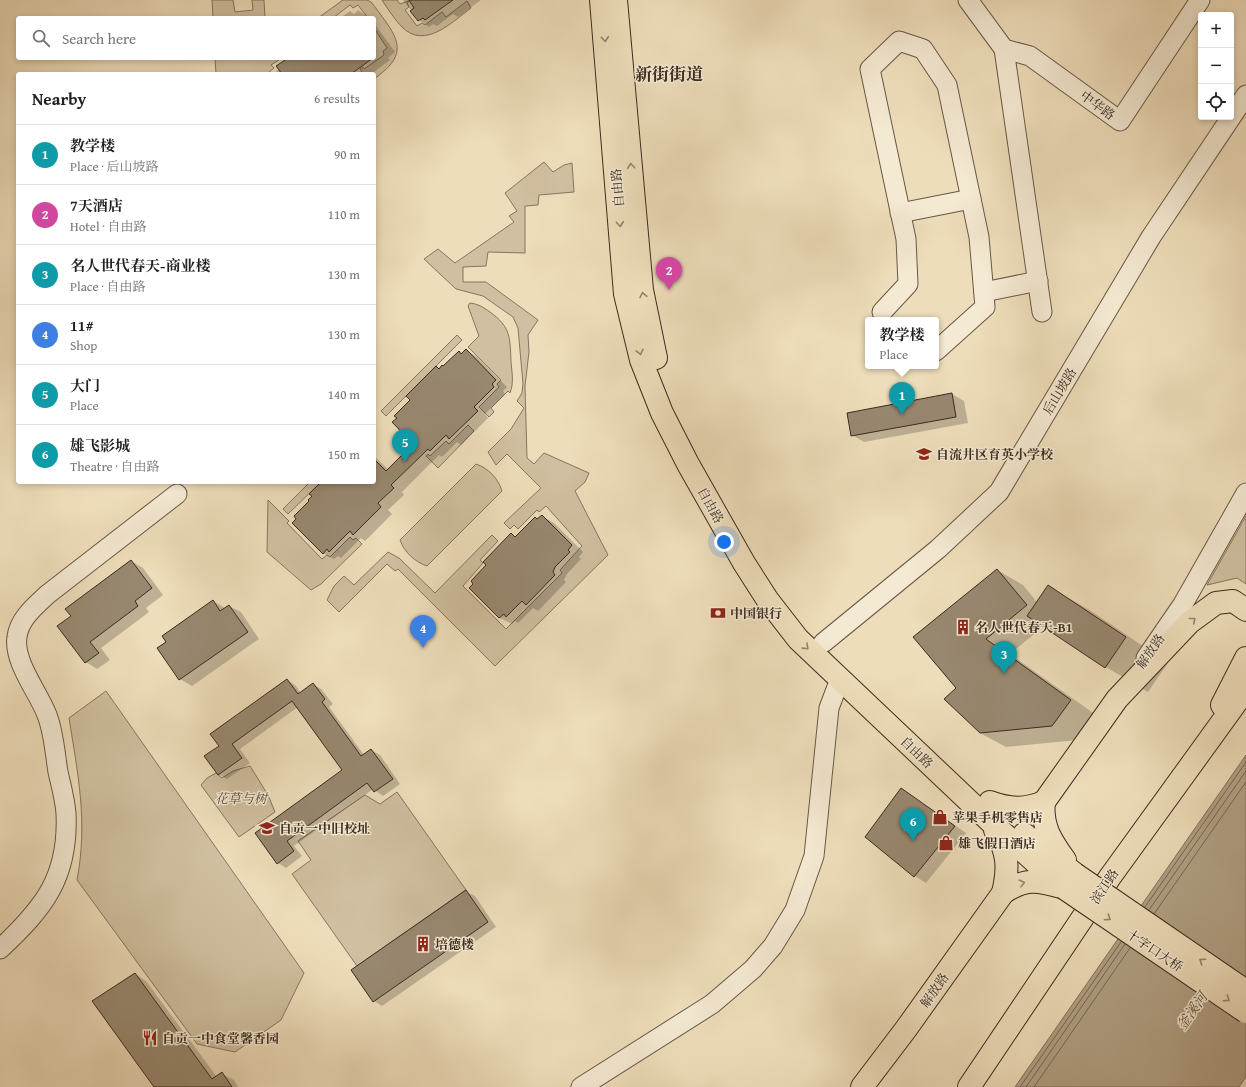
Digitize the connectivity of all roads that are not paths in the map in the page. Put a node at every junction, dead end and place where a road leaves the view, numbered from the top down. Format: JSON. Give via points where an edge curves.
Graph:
{"nodes":[{"id":1,"x":601,"y":0,"type":"edge"},
{"id":2,"x":616,"y":0,"type":"edge"},
{"id":3,"x":968,"y":0,"type":"edge"},
{"id":4,"x":1200,"y":0,"type":"edge"},
{"id":5,"x":1004,"y":49,"type":"junction"},
{"id":6,"x":1246,"y":95,"type":"edge"},
{"id":7,"x":971,"y":199,"type":"junction"},
{"id":8,"x":900,"y":213,"type":"junction"},
{"id":9,"x":1038,"y":281,"type":"junction"},
{"id":10,"x":984,"y":292,"type":"junction"},
{"id":11,"x":882,"y":312,"type":"dead end"},
{"id":12,"x":1042,"y":312,"type":"dead end"},
{"id":13,"x":939,"y":348,"type":"edge"},
{"id":14,"x":1246,"y":493,"type":"edge"},
{"id":15,"x":177,"y":494,"type":"dead end"},
{"id":16,"x":1246,"y":610,"type":"edge"},
{"id":17,"x":823,"y":643,"type":"junction"},
{"id":18,"x":1246,"y":658,"type":"edge"},
{"id":19,"x":840,"y":679,"type":"junction"},
{"id":20,"x":1246,"y":689,"type":"edge"},
{"id":21,"x":1117,"y":699,"type":"junction"},
{"id":22,"x":1208,"y":741,"type":"junction"},
{"id":23,"x":1044,"y":802,"type":"junction"},
{"id":24,"x":991,"y":813,"type":"junction"},
{"id":25,"x":1070,"y":881,"type":"junction"},
{"id":26,"x":1003,"y":892,"type":"junction"},
{"id":27,"x":0,"y":949,"type":"edge"},
{"id":28,"x":1246,"y":991,"type":"edge"},
{"id":29,"x":1246,"y":1012,"type":"edge"},
{"id":30,"x":906,"y":1029,"type":"junction"},
{"id":31,"x":988,"y":1057,"type":"junction"},
{"id":32,"x":581,"y":1087,"type":"edge"},
{"id":33,"x":862,"y":1087,"type":"edge"},
{"id":34,"x":881,"y":1087,"type":"edge"},
{"id":35,"x":955,"y":1087,"type":"edge"},
{"id":36,"x":969,"y":1087,"type":"edge"}],
"edges":[{"from":1,"to":19,"type":"main road","name":"自由路","one_way":true,"via":[[625,294],[642,360],[665,419],[744,563],[767,599],[798,639]]},
{"from":17,"to":2,"type":"main road","name":"自由路","one_way":true,"via":[[808,629],[779,592],[755,555],[674,407],[655,356],[642,290]]},
{"from":3,"to":5,"type":"street"},
{"from":4,"to":5,"type":"street","name":"中华路","via":[[1120,121],[1030,56]]},
{"from":5,"to":9,"type":"street"},
{"from":6,"to":17,"type":"street","name":"后山坡路","via":[[1151,237],[999,492],[938,549]]},
{"from":7,"to":8,"type":"street"},
{"from":7,"to":8,"type":"street","via":[[947,84],[923,49],[899,41],[870,69]]},
{"from":7,"to":10,"type":"street","via":[[979,237]]},
{"from":8,"to":11,"type":"street","via":[[906,239],[908,284]]},
{"from":9,"to":10,"type":"street"},
{"from":9,"to":12,"type":"street"},
{"from":10,"to":13,"type":"street","via":[[985,307]]},
{"from":14,"to":21,"type":"street","name":"解放路","via":[[1183,604]]},
{"from":15,"to":27,"type":"street","via":[[48,594],[22,622],[17,637],[18,652],[48,716],[66,813],[65,839],[62,862],[43,904]]},
{"from":21,"to":16,"type":"main road","one_way":true,"via":[[1190,622],[1216,603],[1233,601]]},
{"from":17,"to":24,"type":"main road","name":"自由路"},
{"from":18,"to":22,"type":"main road","via":[[1224,698]]},
{"from":19,"to":24,"type":"main road","name":"自由路"},
{"from":19,"to":32,"type":"street","via":[[830,708],[814,856],[795,910],[773,946],[753,969],[712,1004]]},
{"from":20,"to":22,"type":"main road","name":"滨江路"},
{"from":21,"to":23,"type":"main road","name":"解放路"},
{"from":22,"to":31,"type":"main road","name":"滨江路","via":[[1110,877]]},
{"from":23,"to":24,"type":"main road","via":[[1030,808],[1004,808]]},
{"from":23,"to":25,"type":"main road","via":[[1042,815],[1045,827]]},
{"from":24,"to":25,"type":"main road","name":"自由路"},
{"from":24,"to":26,"type":"main road","via":[[1005,847]]},
{"from":26,"to":25,"type":"main road","one_way":true,"via":[[1015,884],[1029,881]]},
{"from":28,"to":25,"type":"main road","name":"十字口大桥","one_way":true,"bridge":true},
{"from":25,"to":29,"type":"main road","name":"十字口大桥","one_way":true,"bridge":true},
{"from":26,"to":30,"type":"main road","name":"解放路"},
{"from":30,"to":33,"type":"main road","name":"解放路"},
{"from":30,"to":34,"type":"main road"},
{"from":31,"to":35,"type":"main road"},
{"from":31,"to":36,"type":"main road","name":"滨江路"}]}
